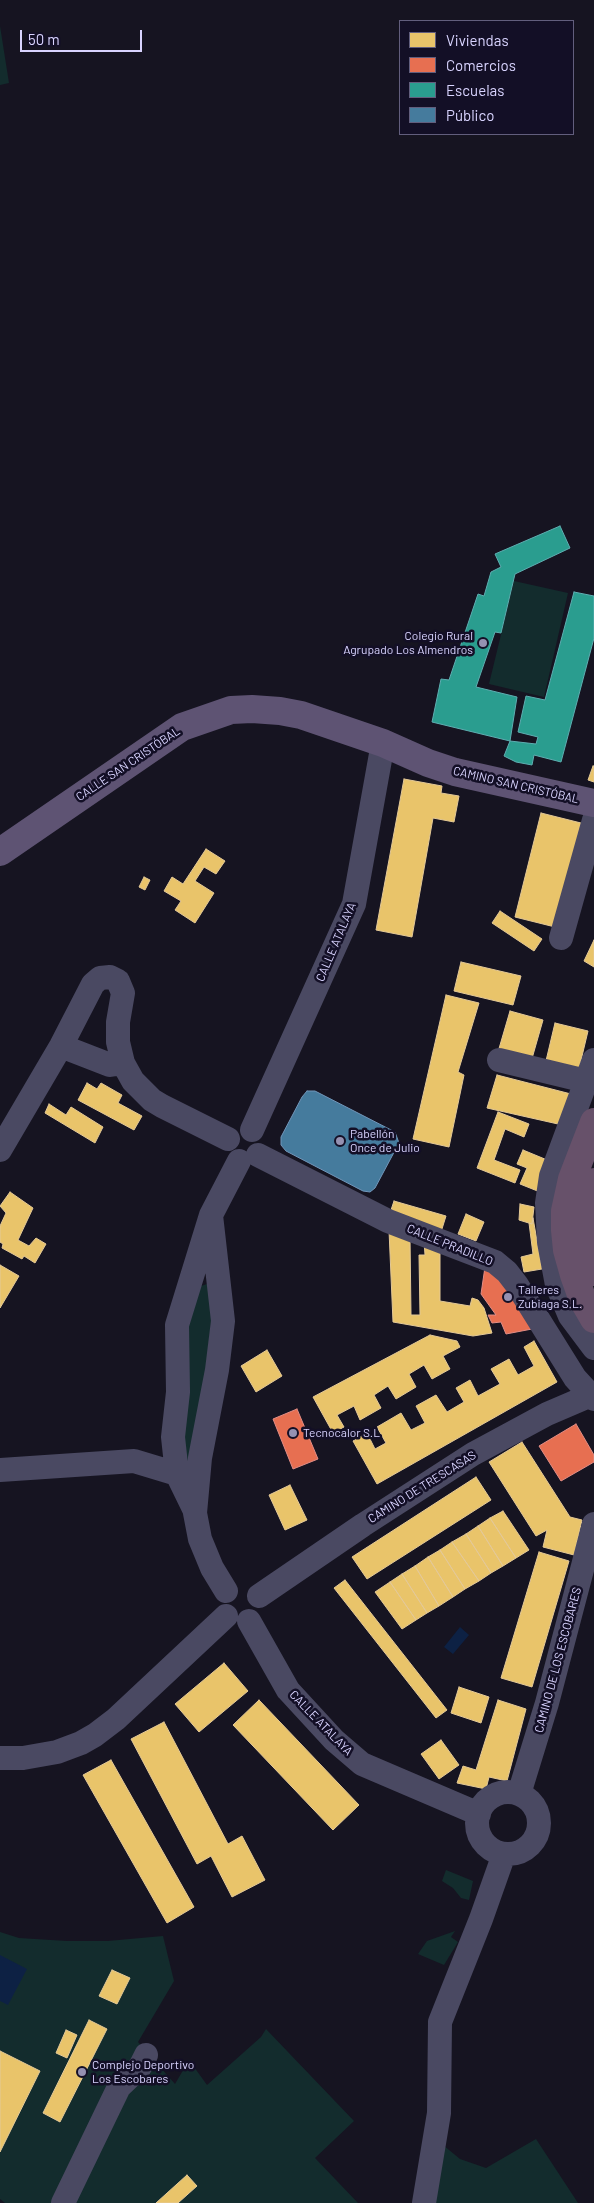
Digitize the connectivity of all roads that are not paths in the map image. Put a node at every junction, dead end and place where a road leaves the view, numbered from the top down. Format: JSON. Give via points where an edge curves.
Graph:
{"nodes":[{"id":1,"x":383,"y":743,"type":"junction"},
{"id":2,"x":594,"y":803,"type":"edge"},
{"id":3,"x":594,"y":820,"type":"edge"},
{"id":4,"x":0,"y":852,"type":"edge"},
{"id":5,"x":561,"y":938,"type":"dead end"},
{"id":6,"x":61,"y":1046,"type":"junction"},
{"id":7,"x":499,"y":1060,"type":"dead end"},
{"id":8,"x":123,"y":1063,"type":"junction"},
{"id":9,"x":590,"y":1071,"type":"edge"},
{"id":10,"x":594,"y":1122,"type":"edge"},
{"id":11,"x":252,"y":1130,"type":"junction"},
{"id":12,"x":228,"y":1139,"type":"junction"},
{"id":13,"x":0,"y":1150,"type":"edge"},
{"id":14,"x":248,"y":1158,"type":"junction"},
{"id":15,"x":594,"y":1182,"type":"edge"},
{"id":16,"x":211,"y":1215,"type":"junction"},
{"id":17,"x":594,"y":1272,"type":"edge"},
{"id":18,"x":594,"y":1319,"type":"edge"},
{"id":19,"x":594,"y":1348,"type":"edge"},
{"id":20,"x":592,"y":1398,"type":"edge"},
{"id":21,"x":0,"y":1470,"type":"edge"},
{"id":22,"x":177,"y":1474,"type":"junction"},
{"id":23,"x":195,"y":1513,"type":"junction"},
{"id":24,"x":594,"y":1524,"type":"edge"},
{"id":25,"x":594,"y":1585,"type":"edge"},
{"id":26,"x":226,"y":1591,"type":"junction"},
{"id":27,"x":259,"y":1596,"type":"junction"},
{"id":28,"x":226,"y":1616,"type":"junction"},
{"id":29,"x":249,"y":1621,"type":"junction"},
{"id":30,"x":0,"y":1758,"type":"edge"},
{"id":31,"x":523,"y":1797,"type":"junction"},
{"id":32,"x":479,"y":1814,"type":"junction"},
{"id":33,"x":504,"y":1854,"type":"junction"},
{"id":34,"x":146,"y":2055,"type":"dead end"},
{"id":35,"x":63,"y":2203,"type":"edge"},
{"id":36,"x":424,"y":2203,"type":"edge"}],
"edges":[{"from":1,"to":2,"type":"main road","name":"CAMINO SAN CRISTÓBAL","via":[[455,772]]},
{"from":1,"to":4,"type":"main road","name":"CALLE SAN CRISTÓBAL","via":[[300,715],[280,711],[231,710],[182,727]]},
{"from":1,"to":11,"type":"street","name":"CALLE ATALAYA","via":[[354,904]]},
{"from":3,"to":5,"type":"street"},
{"from":6,"to":8,"type":"street","via":[[110,1065]]},
{"from":6,"to":8,"type":"street","via":[[93,984],[100,978],[110,977],[118,982],[123,993],[118,1042]]},
{"from":6,"to":13,"type":"street"},
{"from":7,"to":9,"type":"street"},
{"from":8,"to":12,"type":"street","via":[[133,1080],[152,1100]]},
{"from":9,"to":19,"type":"street","via":[[551,1176],[547,1203],[554,1274],[570,1316]]},
{"from":10,"to":18,"type":"highway","via":[[572,1180],[564,1230],[574,1275]]},
{"from":11,"to":12,"type":"street","via":[[238,1129]]},
{"from":11,"to":14,"type":"street","via":[[261,1144]]},
{"from":12,"to":14,"type":"street","via":[[230,1155]]},
{"from":14,"to":16,"type":"street"},
{"from":14,"to":20,"type":"street","name":"CALLE PRADILLO","via":[[388,1221],[495,1262],[517,1285],[575,1378]]},
{"from":15,"to":17,"type":"highway","via":[[589,1196],[586,1229]]},
{"from":16,"to":22,"type":"street","via":[[177,1325],[178,1392],[173,1437]]},
{"from":16,"to":23,"type":"street","via":[[223,1321],[200,1458]]},
{"from":20,"to":27,"type":"street","name":"CAMINO DE TRESCASAS","via":[[547,1414],[473,1454]]},
{"from":21,"to":22,"type":"street","via":[[134,1461]]},
{"from":22,"to":23,"type":"street"},
{"from":23,"to":26,"type":"street","via":[[200,1539]]},
{"from":24,"to":31,"type":"street","name":"CAMINO DE LOS ESCOBARES"},
{"from":25,"to":31,"type":"street","name":"CAMINO DE LOS ESCOBARES","via":[[538,1774]]},
{"from":26,"to":27,"type":"street","via":[[234,1585],[244,1584]]},
{"from":26,"to":28,"type":"street","via":[[222,1603]]},
{"from":27,"to":29,"type":"street","via":[[258,1613]]},
{"from":28,"to":29,"type":"street","via":[[237,1622]]},
{"from":28,"to":30,"type":"street","via":[[95,1735],[57,1752]]},
{"from":29,"to":32,"type":"street","name":"CALLE ATALAYA","via":[[288,1690],[334,1740],[362,1764]]},
{"from":31,"to":32,"type":"street","via":[[503,1793],[495,1796],[488,1800]]},
{"from":31,"to":33,"type":"street","via":[[537,1811],[537,1835],[523,1850]]},
{"from":32,"to":33,"type":"street","via":[[478,1828],[484,1842]]},
{"from":33,"to":36,"type":"street","via":[[440,2022],[439,2112]]},
{"from":34,"to":35,"type":"street","via":[[140,2067],[119,2088]]}]}
